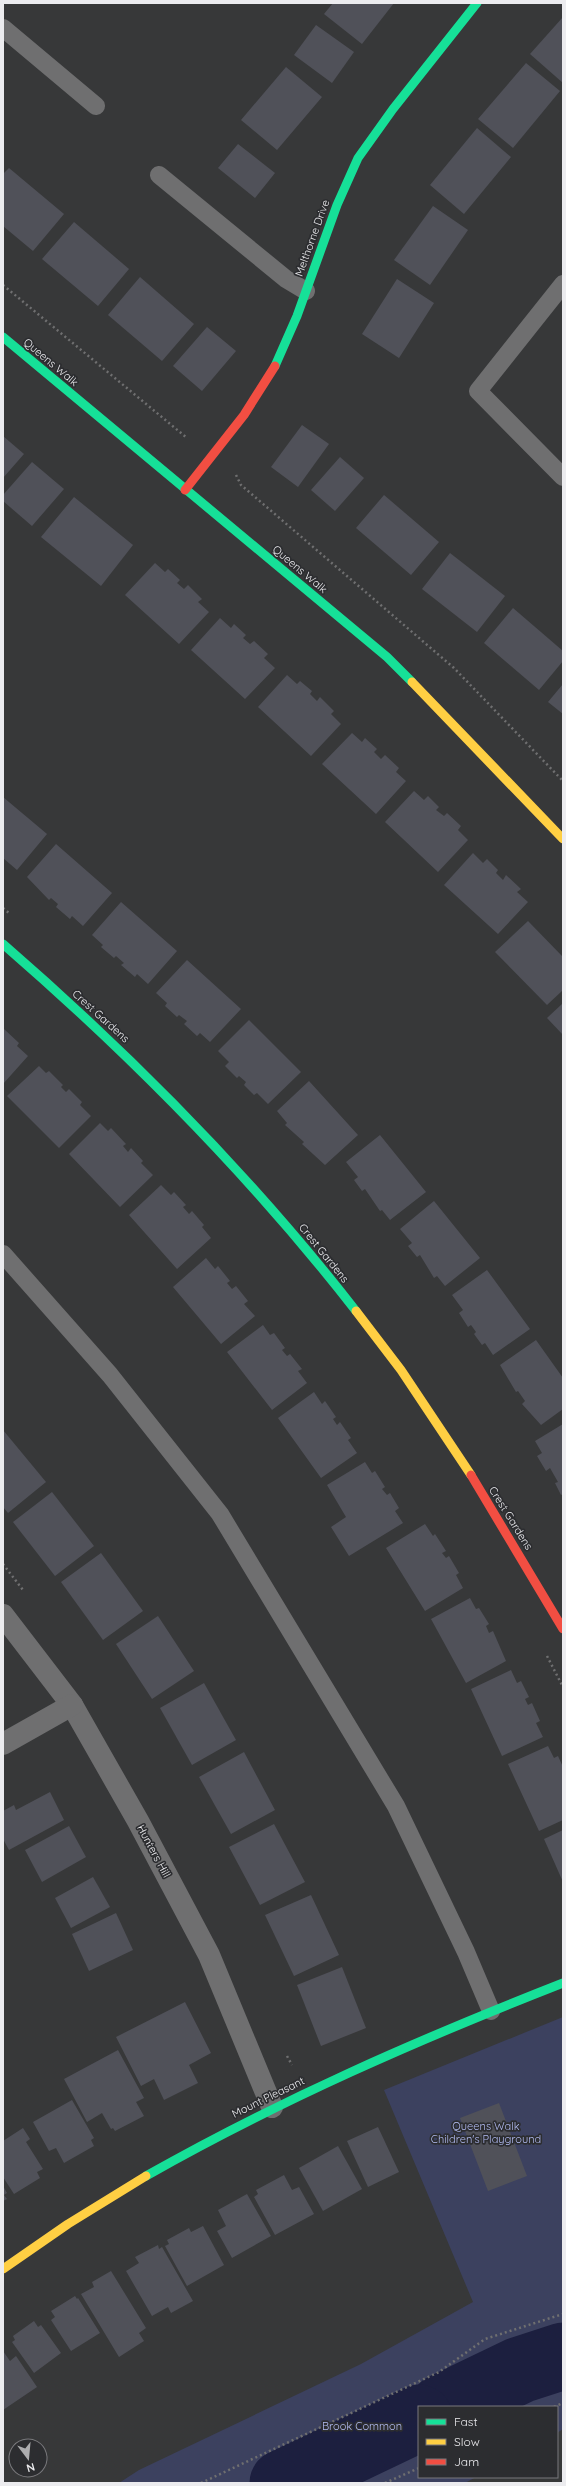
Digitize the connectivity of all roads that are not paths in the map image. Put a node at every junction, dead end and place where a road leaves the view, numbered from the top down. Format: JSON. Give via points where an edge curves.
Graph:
{"nodes":[{"id":1,"x":477,"y":3,"type":"edge"},
{"id":2,"x":3,"y":28,"type":"edge"},
{"id":3,"x":96,"y":106,"type":"dead end"},
{"id":4,"x":159,"y":175,"type":"dead end"},
{"id":5,"x":563,"y":284,"type":"edge"},
{"id":6,"x":306,"y":291,"type":"junction"},
{"id":7,"x":3,"y":337,"type":"edge"},
{"id":8,"x":563,"y":477,"type":"edge"},
{"id":9,"x":185,"y":490,"type":"junction"},
{"id":10,"x":563,"y":839,"type":"edge"},
{"id":11,"x":3,"y":944,"type":"edge"},
{"id":12,"x":3,"y":1254,"type":"edge"},
{"id":13,"x":3,"y":1615,"type":"edge"},
{"id":14,"x":563,"y":1629,"type":"edge"},
{"id":15,"x":72,"y":1705,"type":"junction"},
{"id":16,"x":3,"y":1744,"type":"edge"},
{"id":17,"x":563,"y":1983,"type":"edge"},
{"id":18,"x":491,"y":2011,"type":"junction"},
{"id":19,"x":272,"y":2107,"type":"junction"},
{"id":20,"x":3,"y":2269,"type":"edge"}],
"edges":[{"from":1,"to":6,"type":"street","name":"Melthorne Drive","via":[[393,109],[358,158],[337,205]]},
{"from":2,"to":3,"type":"lane"},
{"from":4,"to":6,"type":"lane","via":[[286,279]]},
{"from":5,"to":8,"type":"lane","via":[[478,391]]},
{"from":6,"to":9,"type":"street","name":"Melthorne Drive","via":[[278,362],[244,415]]},
{"from":7,"to":9,"type":"street","name":"Queens Walk"},
{"from":9,"to":10,"type":"street","name":"Queens Walk","via":[[387,657]]},
{"from":11,"to":14,"type":"street","name":"Crest Gardens","via":[[133,1060],[220,1148],[293,1233],[376,1335],[448,1440],[511,1539]]},
{"from":12,"to":18,"type":"lane","via":[[110,1375],[220,1514],[396,1806],[466,1952]]},
{"from":13,"to":15,"type":"street","name":"Hunters Hill"},
{"from":15,"to":16,"type":"street"},
{"from":15,"to":19,"type":"street","name":"Hunters Hill","via":[[138,1821],[209,1955]]},
{"from":17,"to":18,"type":"street","name":"Mount Pleasant"},
{"from":18,"to":19,"type":"street","name":"Mount Pleasant"},
{"from":19,"to":20,"type":"street","name":"Mount Pleasant","via":[[85,2214]]}]}
